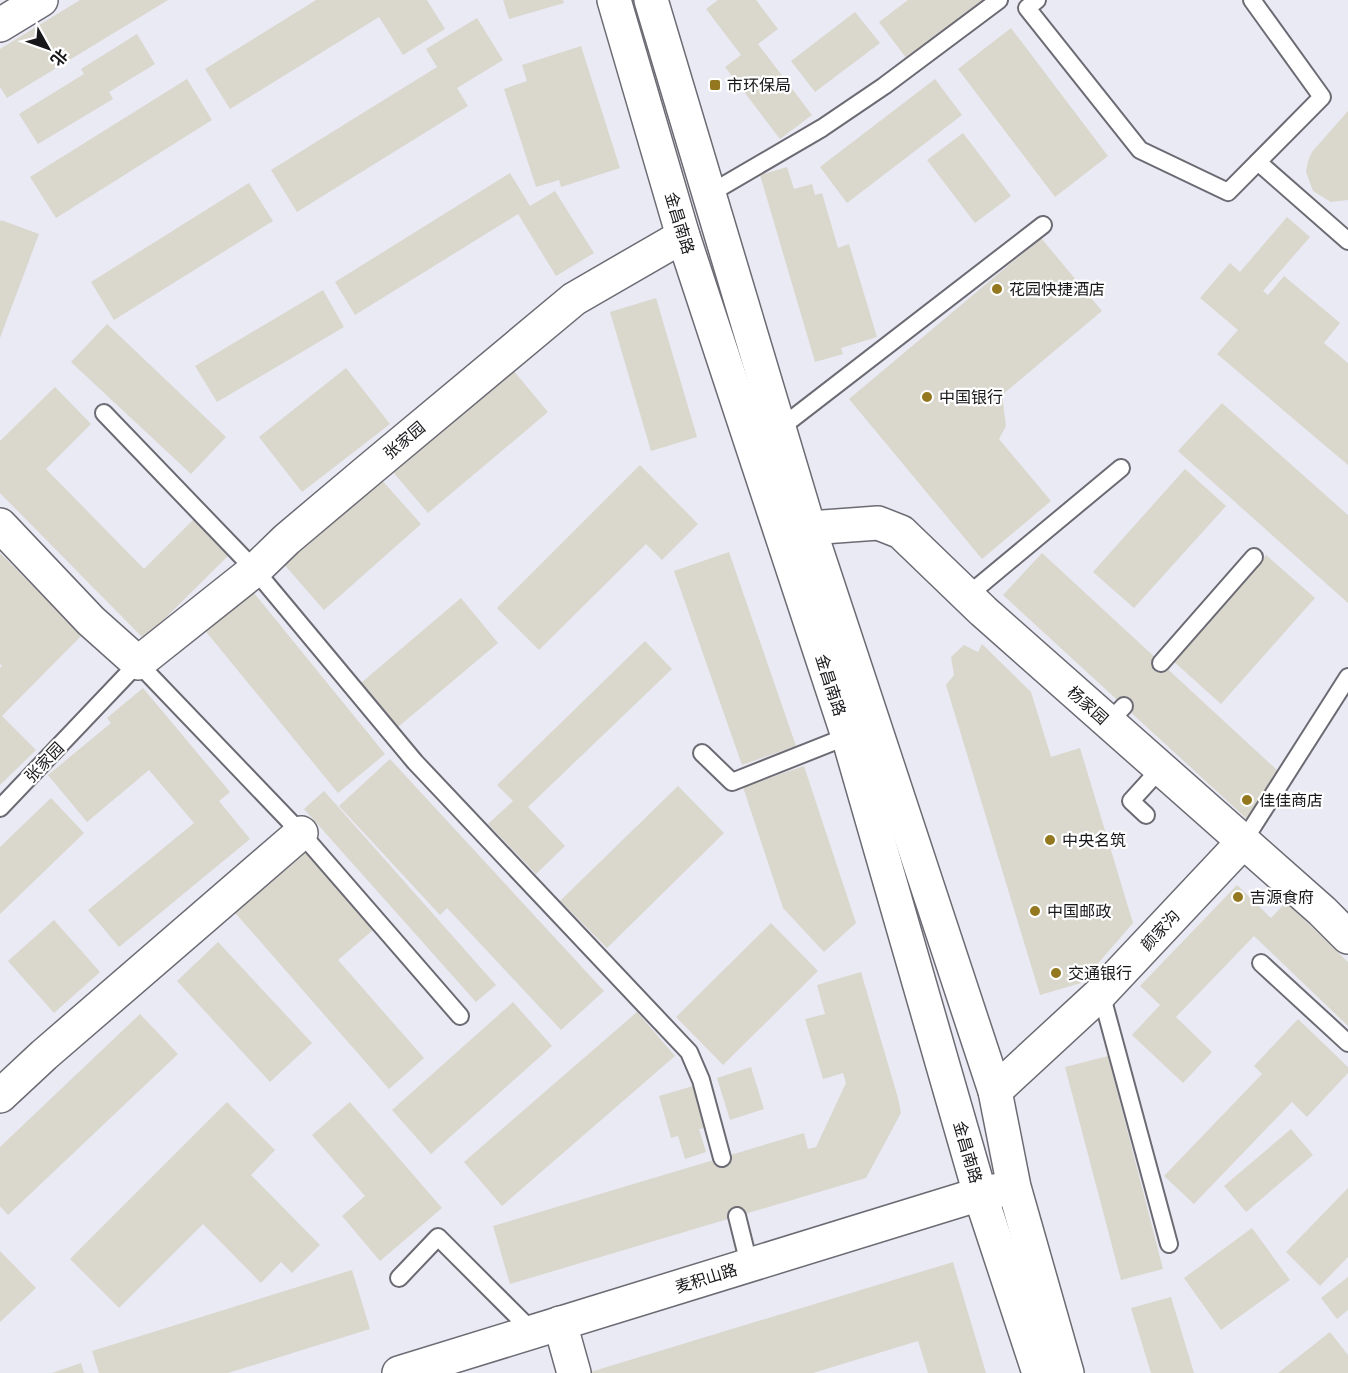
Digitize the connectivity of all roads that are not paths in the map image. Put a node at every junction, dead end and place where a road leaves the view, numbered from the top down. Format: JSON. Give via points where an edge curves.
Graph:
{"nodes":[{"id":1,"x":41,"y":0,"type":"edge"},
{"id":2,"x":614,"y":0,"type":"edge"},
{"id":3,"x":651,"y":0,"type":"edge"},
{"id":4,"x":999,"y":0,"type":"edge"},
{"id":5,"x":1037,"y":0,"type":"edge"},
{"id":6,"x":1252,"y":0,"type":"edge"},
{"id":7,"x":0,"y":25,"type":"edge"},
{"id":8,"x":1258,"y":162,"type":"junction"},
{"id":9,"x":709,"y":194,"type":"junction"},
{"id":10,"x":1043,"y":225,"type":"dead end"},
{"id":11,"x":683,"y":236,"type":"junction"},
{"id":12,"x":1348,"y":241,"type":"edge"},
{"id":13,"x":104,"y":413,"type":"dead end"},
{"id":14,"x":779,"y":429,"type":"junction"},
{"id":15,"x":1121,"y":468,"type":"dead end"},
{"id":16,"x":0,"y":525,"type":"edge"},
{"id":17,"x":809,"y":528,"type":"junction"},
{"id":18,"x":1254,"y":557,"type":"dead end"},
{"id":19,"x":255,"y":570,"type":"junction"},
{"id":20,"x":967,"y":596,"type":"junction"},
{"id":21,"x":138,"y":663,"type":"junction"},
{"id":22,"x":1161,"y":663,"type":"dead end"},
{"id":23,"x":1348,"y":677,"type":"edge"},
{"id":24,"x":848,"y":736,"type":"junction"},
{"id":25,"x":702,"y":753,"type":"dead end"},
{"id":26,"x":1161,"y":768,"type":"junction"},
{"id":27,"x":0,"y":808,"type":"edge"},
{"id":28,"x":1146,"y":815,"type":"dead end"},
{"id":29,"x":301,"y":833,"type":"junction"},
{"id":30,"x":1243,"y":842,"type":"junction"},
{"id":31,"x":1348,"y":937,"type":"edge"},
{"id":32,"x":1261,"y":963,"type":"dead end"},
{"id":33,"x":1101,"y":993,"type":"junction"},
{"id":34,"x":460,"y":1016,"type":"dead end"},
{"id":35,"x":1348,"y":1043,"type":"edge"},
{"id":36,"x":995,"y":1091,"type":"junction"},
{"id":37,"x":0,"y":1096,"type":"edge"},
{"id":38,"x":722,"y":1158,"type":"dead end"},
{"id":39,"x":1014,"y":1187,"type":"junction"},
{"id":40,"x":980,"y":1194,"type":"junction"},
{"id":41,"x":737,"y":1215,"type":"dead end"},
{"id":42,"x":1169,"y":1244,"type":"dead end"},
{"id":43,"x":749,"y":1264,"type":"junction"},
{"id":44,"x":399,"y":1278,"type":"dead end"},
{"id":45,"x":546,"y":1327,"type":"junction"},
{"id":46,"x":399,"y":1373,"type":"edge"},
{"id":47,"x":574,"y":1373,"type":"edge"},
{"id":48,"x":1039,"y":1373,"type":"edge"},
{"id":49,"x":1067,"y":1373,"type":"edge"}],
"edges":[{"from":1,"to":7,"type":"street"},
{"from":2,"to":11,"type":"street","name":"金昌南路"},
{"from":3,"to":9,"type":"street","name":"金昌南路"},
{"from":4,"to":9,"type":"lane","via":[[822,129]]},
{"from":5,"to":8,"type":"lane","via":[[1027,8],[1140,150],[1228,192]]},
{"from":6,"to":8,"type":"lane","via":[[1322,97]]},
{"from":8,"to":12,"type":"lane"},
{"from":9,"to":14,"type":"street","name":"金昌南路"},
{"from":10,"to":14,"type":"lane"},
{"from":11,"to":19,"type":"street","name":"张家园","via":[[574,300]]},
{"from":11,"to":24,"type":"street","name":"金昌南路"},
{"from":13,"to":19,"type":"lane"},
{"from":14,"to":17,"type":"street","name":"金昌南路"},
{"from":15,"to":20,"type":"lane"},
{"from":16,"to":21,"type":"street","via":[[91,621]]},
{"from":17,"to":20,"type":"street","name":"杨家园","via":[[878,523],[901,532]]},
{"from":17,"to":36,"type":"street","name":"金昌南路"},
{"from":18,"to":22,"type":"lane"},
{"from":19,"to":21,"type":"street","name":"张家园"},
{"from":19,"to":38,"type":"lane","via":[[415,762],[689,1052],[701,1080]]},
{"from":20,"to":26,"type":"street","name":"杨家园","via":[[1116,714]]},
{"from":21,"to":27,"type":"lane","name":"张家园"},
{"from":21,"to":29,"type":"lane"},
{"from":23,"to":30,"type":"lane"},
{"from":24,"to":25,"type":"lane","via":[[732,782]]},
{"from":24,"to":40,"type":"street","name":"金昌南路"},
{"from":26,"to":28,"type":"lane","via":[[1131,801]]},
{"from":26,"to":30,"type":"street","name":"杨家园"},
{"from":29,"to":34,"type":"lane"},
{"from":29,"to":37,"type":"street"},
{"from":30,"to":31,"type":"street","name":"杨家园"},
{"from":30,"to":33,"type":"street","name":"颜家沟"},
{"from":32,"to":35,"type":"lane"},
{"from":33,"to":36,"type":"street","name":"颜家沟"},
{"from":33,"to":42,"type":"lane"},
{"from":36,"to":39,"type":"street","name":"金昌南路"},
{"from":39,"to":40,"type":"street","name":"麦积山路"},
{"from":39,"to":49,"type":"street","name":"金昌南路"},
{"from":40,"to":43,"type":"street","name":"麦积山路"},
{"from":40,"to":48,"type":"street","name":"金昌南路"},
{"from":41,"to":43,"type":"lane"},
{"from":43,"to":45,"type":"street","name":"麦积山路"},
{"from":44,"to":45,"type":"lane","via":[[438,1237]]},
{"from":45,"to":46,"type":"street","name":"麦积山路"},
{"from":45,"to":47,"type":"street"}]}
